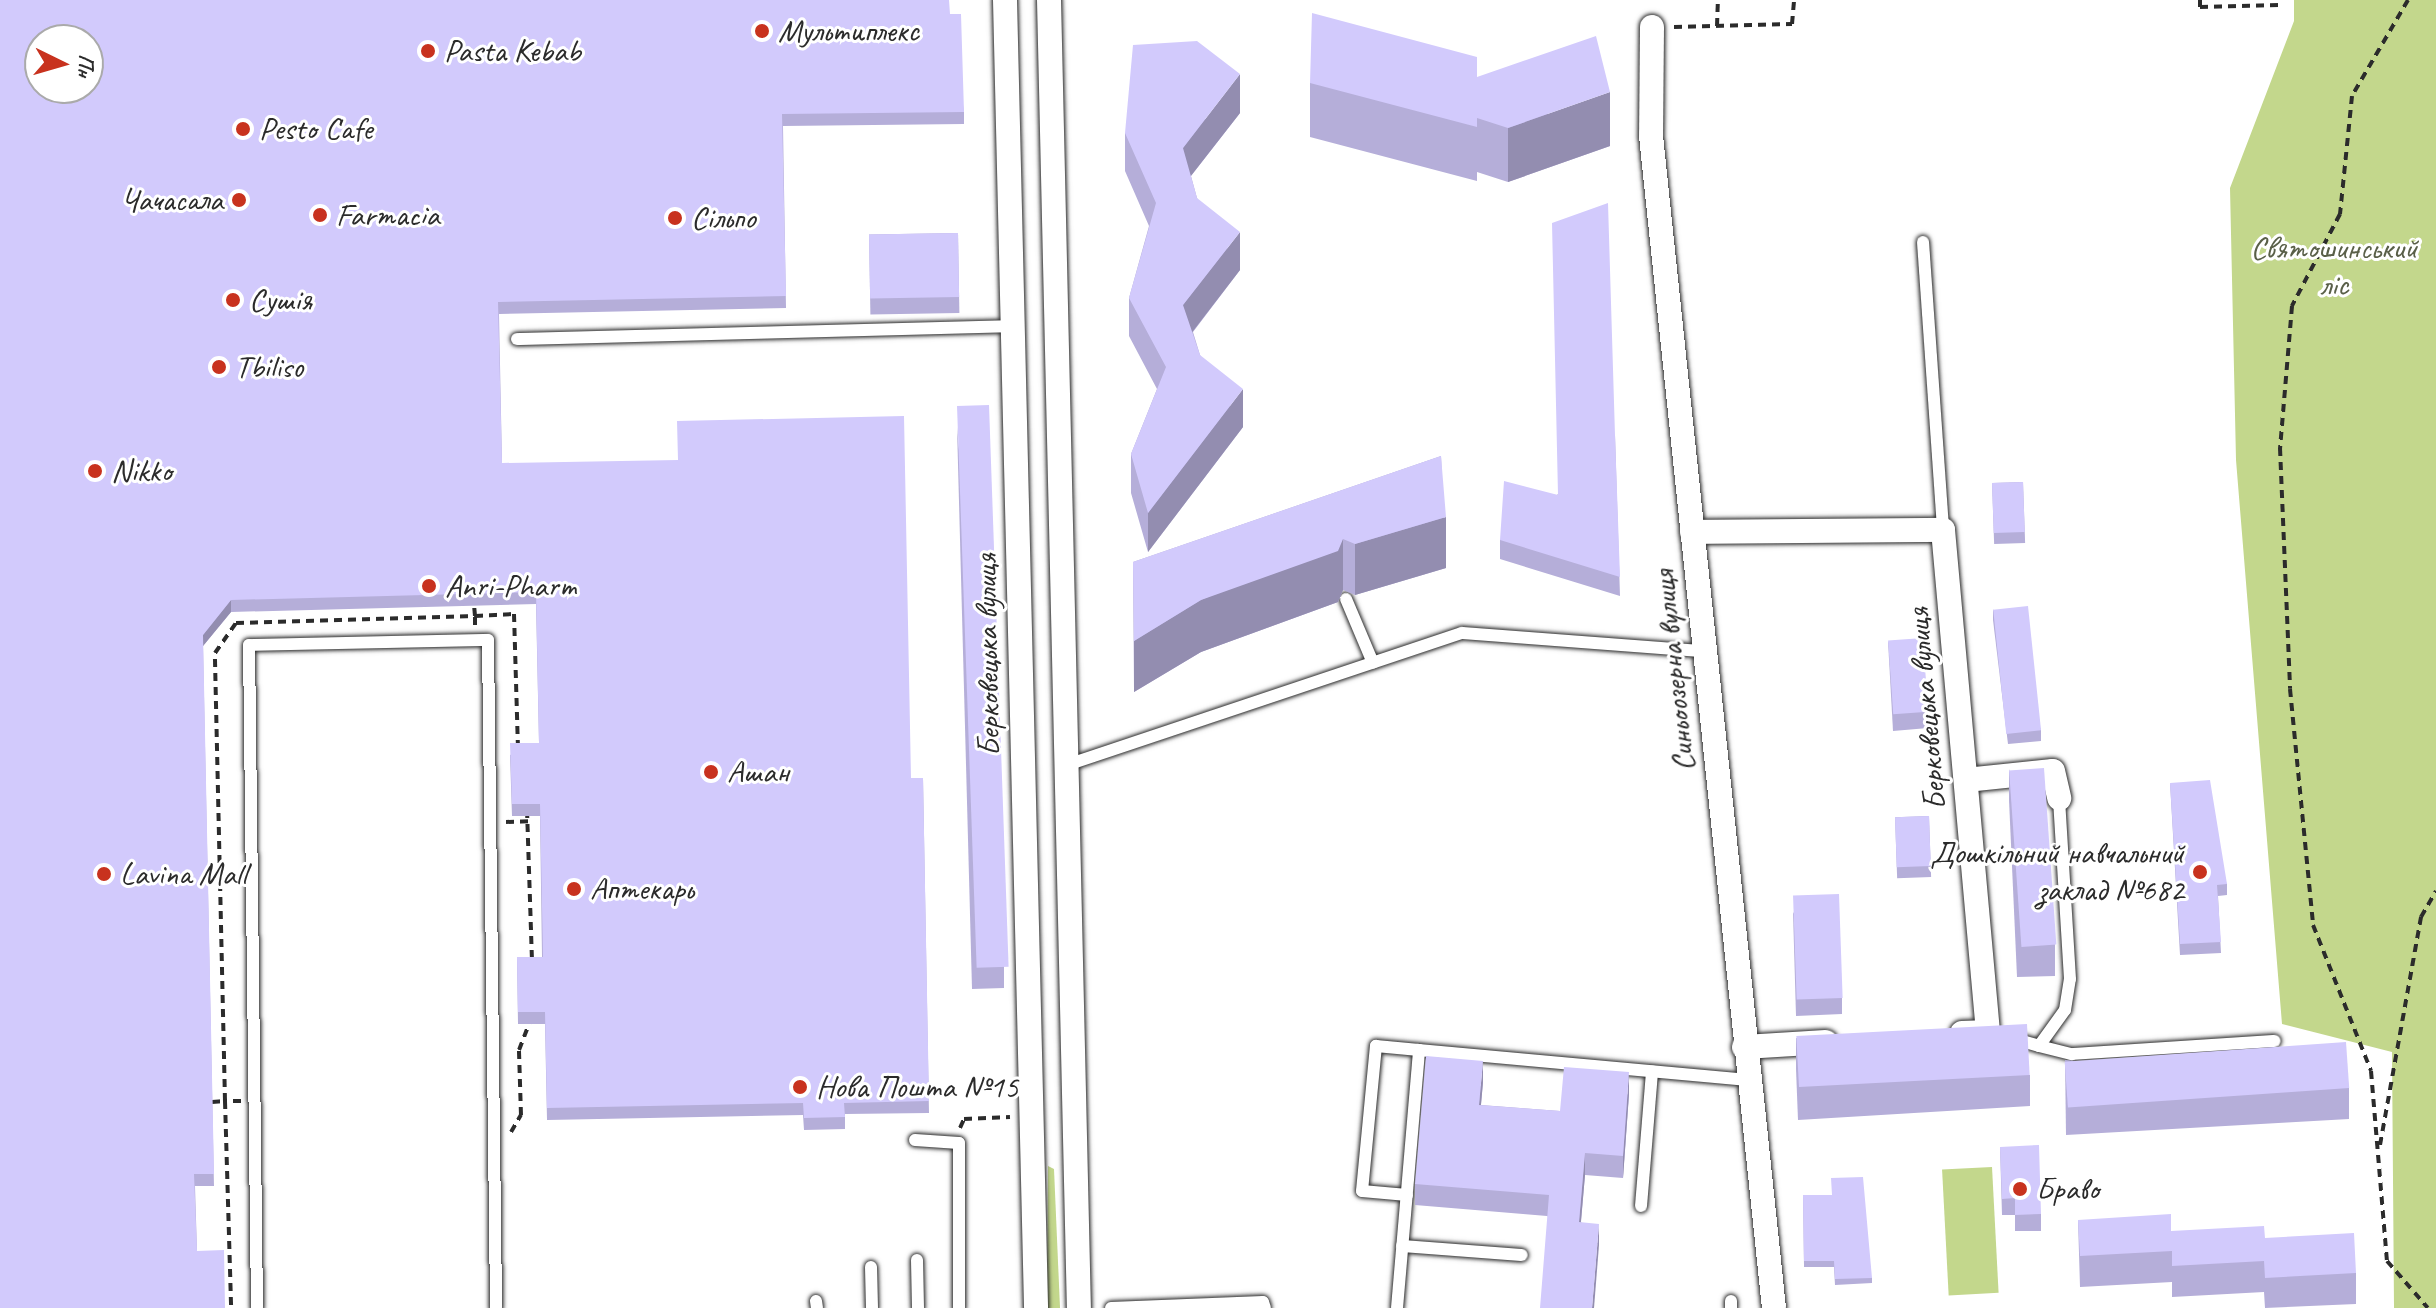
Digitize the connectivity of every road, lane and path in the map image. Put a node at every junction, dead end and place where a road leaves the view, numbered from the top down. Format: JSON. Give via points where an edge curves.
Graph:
{"nodes":[{"id":1,"x":1005,"y":0,"type":"edge"},
{"id":2,"x":1049,"y":0,"type":"edge"},
{"id":3,"x":1718,"y":0,"type":"edge"},
{"id":4,"x":1794,"y":0,"type":"edge"},
{"id":5,"x":2200,"y":0,"type":"edge"},
{"id":6,"x":2408,"y":0,"type":"edge"},
{"id":7,"x":2279,"y":5,"type":"dead end"},
{"id":8,"x":1717,"y":26,"type":"junction"},
{"id":9,"x":1652,"y":27,"type":"joint"},
{"id":10,"x":1923,"y":242,"type":"dead end"},
{"id":11,"x":1011,"y":326,"type":"junction"},
{"id":12,"x":517,"y":339,"type":"dead end"},
{"id":13,"x":1943,"y":530,"type":"junction"},
{"id":14,"x":1692,"y":532,"type":"junction"},
{"id":15,"x":1346,"y":599,"type":"dead end"},
{"id":16,"x":475,"y":640,"type":"junction"},
{"id":17,"x":1704,"y":651,"type":"junction"},
{"id":18,"x":1373,"y":663,"type":"junction"},
{"id":19,"x":526,"y":755,"type":"edge"},
{"id":20,"x":1067,"y":765,"type":"junction"},
{"id":21,"x":1966,"y":780,"type":"junction"},
{"id":22,"x":2059,"y":798,"type":"joint"},
{"id":23,"x":527,"y":801,"type":"edge"},
{"id":24,"x":2436,"y":891,"type":"edge"},
{"id":25,"x":531,"y":969,"type":"edge"},
{"id":26,"x":530,"y":1008,"type":"edge"},
{"id":27,"x":530,"y":1024,"type":"edge"},
{"id":28,"x":1988,"y":1032,"type":"junction"},
{"id":29,"x":1943,"y":1035,"type":"edge"},
{"id":30,"x":1851,"y":1040,"type":"edge"},
{"id":31,"x":2275,"y":1041,"type":"dead end"},
{"id":32,"x":2039,"y":1046,"type":"junction"},
{"id":33,"x":1744,"y":1047,"type":"junction"},
{"id":34,"x":1419,"y":1050,"type":"junction"},
{"id":35,"x":1652,"y":1071,"type":"junction"},
{"id":36,"x":1748,"y":1080,"type":"junction"},
{"id":37,"x":212,"y":1102,"type":"edge"},
{"id":38,"x":1016,"y":1117,"type":"dead end"},
{"id":39,"x":954,"y":1139,"type":"junction"},
{"id":40,"x":915,"y":1140,"type":"dead end"},
{"id":41,"x":2379,"y":1149,"type":"junction"},
{"id":42,"x":1407,"y":1195,"type":"junction"},
{"id":43,"x":1641,"y":1206,"type":"dead end"},
{"id":44,"x":1402,"y":1246,"type":"junction"},
{"id":45,"x":1522,"y":1255,"type":"dead end"},
{"id":46,"x":917,"y":1260,"type":"dead end"},
{"id":47,"x":871,"y":1267,"type":"dead end"},
{"id":48,"x":231,"y":1308,"type":"edge"},
{"id":49,"x":257,"y":1308,"type":"edge"},
{"id":50,"x":496,"y":1308,"type":"edge"},
{"id":51,"x":872,"y":1308,"type":"edge"},
{"id":52,"x":918,"y":1308,"type":"edge"},
{"id":53,"x":959,"y":1308,"type":"edge"},
{"id":54,"x":1036,"y":1308,"type":"edge"},
{"id":55,"x":1079,"y":1308,"type":"edge"},
{"id":56,"x":1111,"y":1308,"type":"edge"},
{"id":57,"x":1265,"y":1308,"type":"edge"},
{"id":58,"x":1397,"y":1308,"type":"edge"},
{"id":59,"x":1774,"y":1308,"type":"edge"},
{"id":60,"x":2428,"y":1308,"type":"edge"}],
"edges":[{"from":1,"to":11,"type":"street","name":"Берковецька вулиця"},
{"from":2,"to":20,"type":"street"},
{"from":3,"to":8,"type":"path"},
{"from":4,"to":8,"type":"path","via":[[1792,24]]},
{"from":5,"to":7,"type":"path","via":[[2200,7]]},
{"from":6,"to":41,"type":"path","via":[[2352,96],[2340,214],[2292,306],[2280,448],[2290,689],[2313,925],[2371,1071]]},
{"from":8,"to":9,"type":"path"},
{"from":9,"to":14,"type":"street","name":"Синьоозерна вулиця","via":[[1651,136]]},
{"from":10,"to":13,"type":"lane"},
{"from":11,"to":12,"type":"lane"},
{"from":11,"to":54,"type":"street","name":"Берковецька вулиця"},
{"from":13,"to":14,"type":"street"},
{"from":13,"to":21,"type":"street","name":"Берковецька вулиця"},
{"from":14,"to":17,"type":"street","name":"Синьоозерна вулиця"},
{"from":15,"to":18,"type":"lane"},
{"from":16,"to":19,"type":"path","via":[[475,616],[514,614],[518,747]]},
{"from":16,"to":49,"type":"lane","via":[[249,645]]},
{"from":16,"to":50,"type":"lane","via":[[488,640]]},
{"from":17,"to":18,"type":"lane","via":[[1462,633]]},
{"from":17,"to":33,"type":"street","name":"Синьоозерна вулиця"},
{"from":18,"to":20,"type":"lane"},
{"from":20,"to":55,"type":"street"},
{"from":21,"to":22,"type":"street","via":[[2053,771]]},
{"from":21,"to":28,"type":"street","name":"Берковецька вулиця"},
{"from":22,"to":32,"type":"lane","via":[[2070,979],[2065,1010]]},
{"from":23,"to":25,"type":"path"},
{"from":24,"to":41,"type":"path","via":[[2421,917]]},
{"from":26,"to":27,"type":"path"},
{"from":28,"to":29,"type":"street"},
{"from":28,"to":32,"type":"lane"},
{"from":30,"to":33,"type":"street"},
{"from":31,"to":32,"type":"lane","via":[[2072,1054]]},
{"from":33,"to":36,"type":"street","name":"Синьоозерна вулиця"},
{"from":34,"to":35,"type":"lane"},
{"from":34,"to":42,"type":"lane"},
{"from":34,"to":42,"type":"lane","via":[[1376,1046],[1362,1191]]},
{"from":35,"to":36,"type":"lane"},
{"from":35,"to":43,"type":"lane"},
{"from":36,"to":59,"type":"street","name":"Синьоозерна вулиця"},
{"from":37,"to":48,"type":"path","via":[[225,1101]]},
{"from":38,"to":39,"type":"path","via":[[964,1119]]},
{"from":39,"to":40,"type":"lane"},
{"from":39,"to":53,"type":"lane"},
{"from":41,"to":60,"type":"path","via":[[2387,1261]]},
{"from":42,"to":44,"type":"lane"},
{"from":44,"to":45,"type":"lane"},
{"from":44,"to":58,"type":"lane"},
{"from":46,"to":52,"type":"lane"},
{"from":47,"to":51,"type":"lane"},
{"from":56,"to":57,"type":"lane","via":[[1263,1302]]}]}
